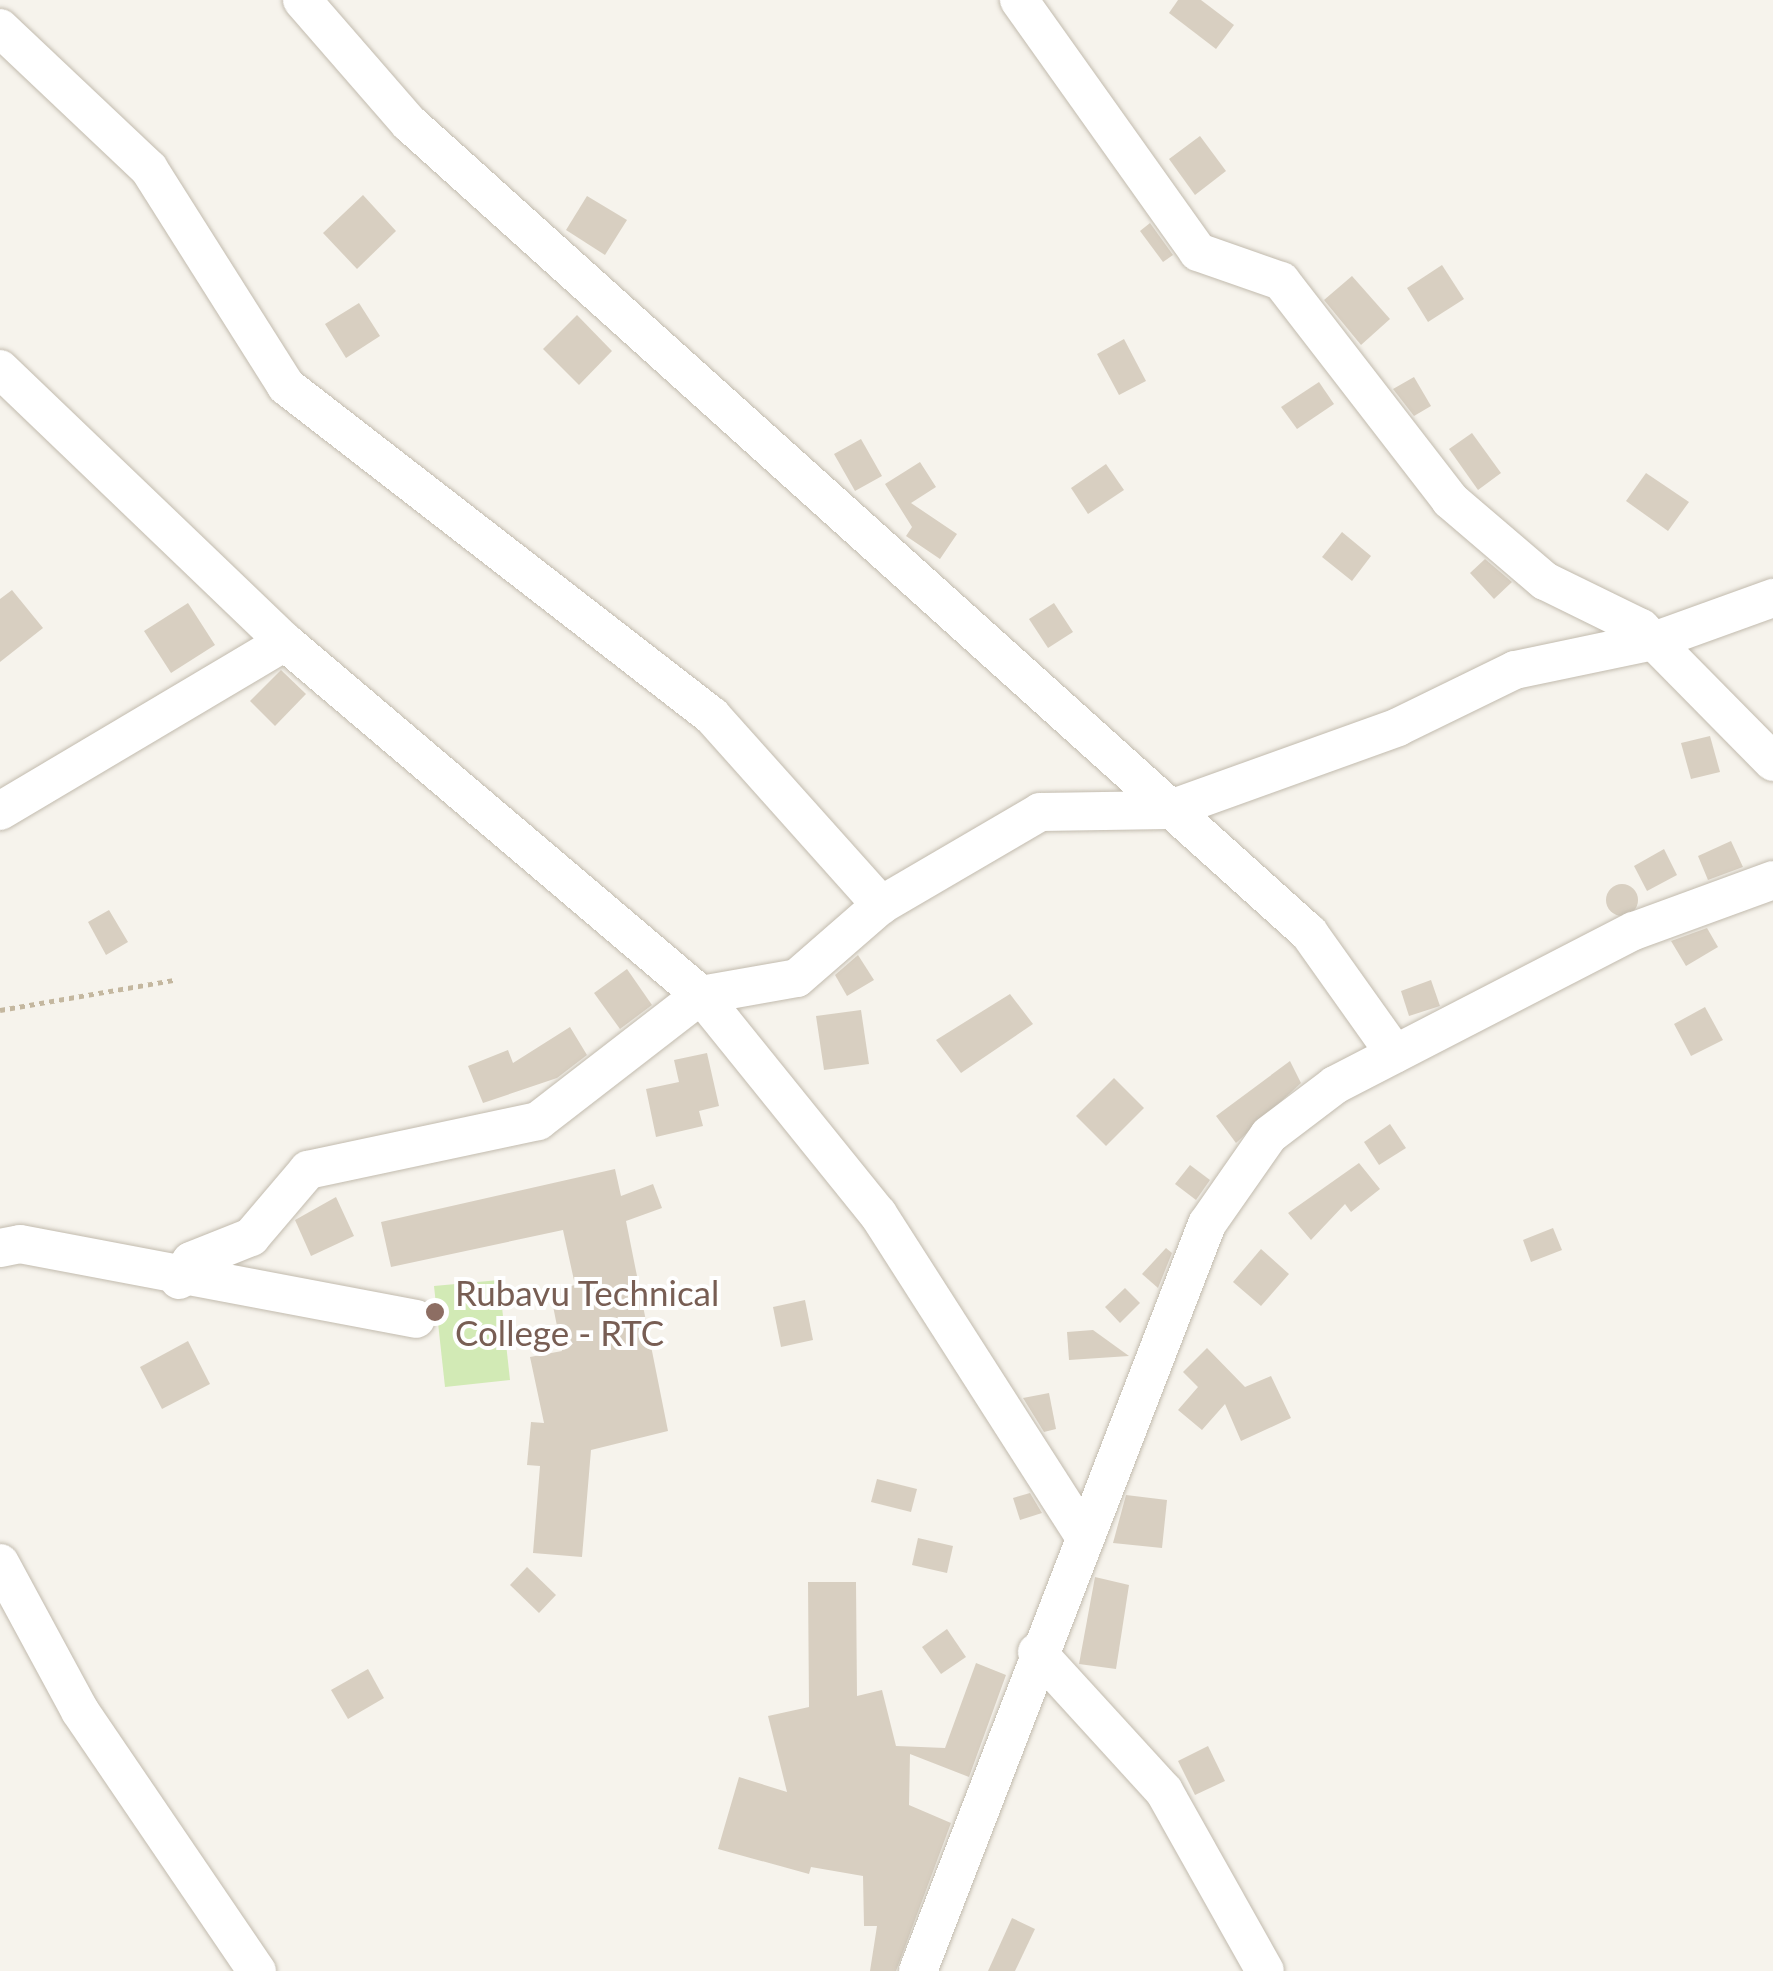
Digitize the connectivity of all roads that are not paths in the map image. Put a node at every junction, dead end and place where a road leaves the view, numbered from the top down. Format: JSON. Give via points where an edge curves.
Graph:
{"nodes":[{"id":1,"x":302,"y":0,"type":"edge"},
{"id":2,"x":1019,"y":0,"type":"edge"},
{"id":3,"x":0,"y":28,"type":"edge"},
{"id":4,"x":0,"y":369,"type":"edge"},
{"id":5,"x":1773,"y":598,"type":"edge"},
{"id":6,"x":1654,"y":641,"type":"junction"},
{"id":7,"x":285,"y":642,"type":"junction"},
{"id":8,"x":1773,"y":762,"type":"edge"},
{"id":9,"x":0,"y":810,"type":"edge"},
{"id":10,"x":1168,"y":810,"type":"junction"},
{"id":11,"x":1773,"y":880,"type":"edge"},
{"id":12,"x":881,"y":904,"type":"junction"},
{"id":13,"x":700,"y":995,"type":"junction"},
{"id":14,"x":1395,"y":1054,"type":"junction"},
{"id":15,"x":0,"y":1248,"type":"edge"},
{"id":16,"x":180,"y":1280,"type":"junction"},
{"id":17,"x":416,"y":1318,"type":"dead end"},
{"id":18,"x":1081,"y":1532,"type":"junction"},
{"id":19,"x":0,"y":1563,"type":"edge"},
{"id":20,"x":1036,"y":1652,"type":"junction"},
{"id":21,"x":257,"y":1971,"type":"edge"},
{"id":22,"x":918,"y":1971,"type":"edge"},
{"id":23,"x":1265,"y":1971,"type":"edge"}],
"edges":[{"from":1,"to":10,"type":"street","via":[[408,122]]},
{"from":2,"to":6,"type":"street","via":[[1198,252],[1281,280],[1450,500],[1545,581]]},
{"from":3,"to":12,"type":"street","via":[[148,169],[286,386],[712,716]]},
{"from":4,"to":7,"type":"street"},
{"from":5,"to":6,"type":"street"},
{"from":6,"to":8,"type":"street"},
{"from":6,"to":10,"type":"street","via":[[1516,670],[1398,727]]},
{"from":7,"to":9,"type":"street"},
{"from":7,"to":13,"type":"street"},
{"from":10,"to":12,"type":"street","via":[[1040,812]]},
{"from":10,"to":14,"type":"street","via":[[1309,933]]},
{"from":11,"to":14,"type":"street","via":[[1634,931]]},
{"from":12,"to":13,"type":"street","via":[[797,978]]},
{"from":13,"to":16,"type":"street","via":[[538,1121],[308,1170],[251,1237],[191,1261]]},
{"from":13,"to":18,"type":"street","via":[[878,1214]]},
{"from":14,"to":18,"type":"street","via":[[1298,1106],[1236,1177],[1208,1224]]},
{"from":15,"to":16,"type":"street","via":[[20,1244]]},
{"from":16,"to":17,"type":"street"},
{"from":18,"to":20,"type":"street"},
{"from":19,"to":21,"type":"street","via":[[80,1711]]},
{"from":20,"to":22,"type":"street"},
{"from":20,"to":23,"type":"street","via":[[1164,1790]]}]}
